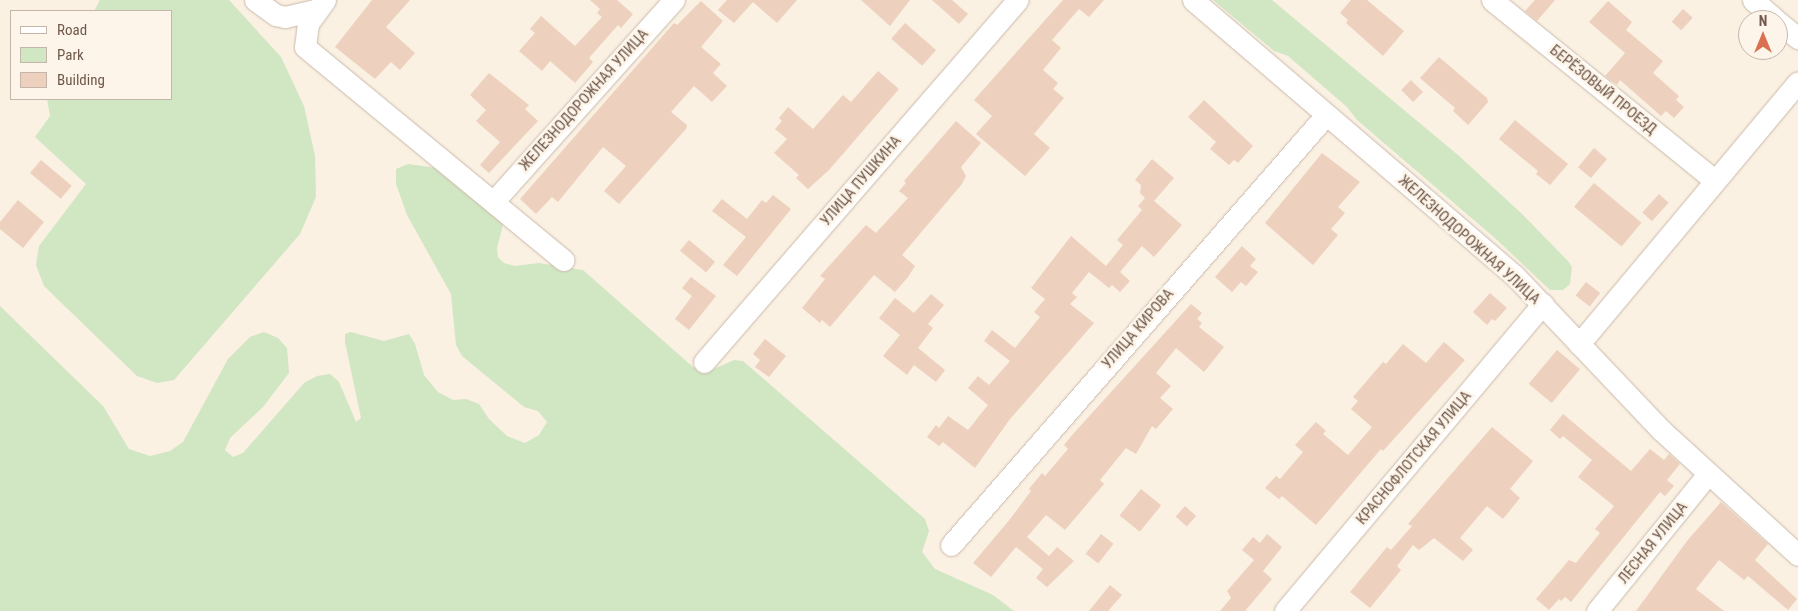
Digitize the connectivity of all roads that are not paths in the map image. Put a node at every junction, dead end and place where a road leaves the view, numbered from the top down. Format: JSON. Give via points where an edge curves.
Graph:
{"nodes":[{"id":1,"x":255,"y":0,"type":"edge"},
{"id":2,"x":674,"y":0,"type":"edge"},
{"id":3,"x":1018,"y":0,"type":"edge"},
{"id":4,"x":1193,"y":0,"type":"edge"},
{"id":5,"x":1492,"y":0,"type":"edge"},
{"id":6,"x":1753,"y":0,"type":"edge"},
{"id":7,"x":320,"y":5,"type":"edge"},
{"id":8,"x":1764,"y":10,"type":"edge"},
{"id":9,"x":1788,"y":30,"type":"edge"},
{"id":10,"x":1798,"y":38,"type":"edge"},
{"id":11,"x":1798,"y":82,"type":"edge"},
{"id":12,"x":1326,"y":115,"type":"junction"},
{"id":13,"x":1714,"y":180,"type":"junction"},
{"id":14,"x":494,"y":201,"type":"junction"},
{"id":15,"x":563,"y":260,"type":"dead end"},
{"id":16,"x":1543,"y":304,"type":"junction"},
{"id":17,"x":1578,"y":344,"type":"junction"},
{"id":18,"x":704,"y":362,"type":"dead end"},
{"id":19,"x":1708,"y":474,"type":"junction"},
{"id":20,"x":951,"y":545,"type":"dead end"},
{"id":21,"x":1798,"y":555,"type":"edge"},
{"id":22,"x":1285,"y":611,"type":"edge"},
{"id":23,"x":1597,"y":611,"type":"edge"}],
"edges":[{"from":1,"to":7,"type":"street","via":[[276,15],[285,17]]},
{"from":2,"to":14,"type":"street","name":"ЖЕЛЕЗНОДОРОЖНАЯ УЛИЦА"},
{"from":3,"to":18,"type":"street","name":"УЛИЦА ПУШКИНА"},
{"from":4,"to":12,"type":"street","name":"ЖЕЛЕЗНОДОРОЖНАЯ УЛИЦА"},
{"from":5,"to":13,"type":"street","name":"БЕРЁЗОВЫЙ ПРОЕЗД"},
{"from":6,"to":8,"type":"street"},
{"from":7,"to":14,"type":"street","via":[[308,23],[305,47]]},
{"from":9,"to":10,"type":"street"},
{"from":11,"to":13,"type":"street"},
{"from":12,"to":16,"type":"street","name":"ЖЕЛЕЗНОДОРОЖНАЯ УЛИЦА","via":[[1492,256]]},
{"from":12,"to":20,"type":"street","name":"УЛИЦА КИРОВА"},
{"from":13,"to":17,"type":"street"},
{"from":14,"to":15,"type":"street"},
{"from":16,"to":17,"type":"street","name":"ЖЕЛЕЗНОДОРОЖНАЯ УЛИЦА"},
{"from":16,"to":22,"type":"street","name":"КРАСНОФЛОТСКАЯ УЛИЦА"},
{"from":17,"to":19,"type":"street","name":"ЖЕЛЕЗНОДОРОЖНАЯ УЛИЦА"},
{"from":19,"to":21,"type":"street","name":"ЖЕЛЕЗНОДОРОЖНАЯ УЛИЦА"},
{"from":19,"to":23,"type":"street","name":"ЛЕСНАЯ УЛИЦА"}]}
